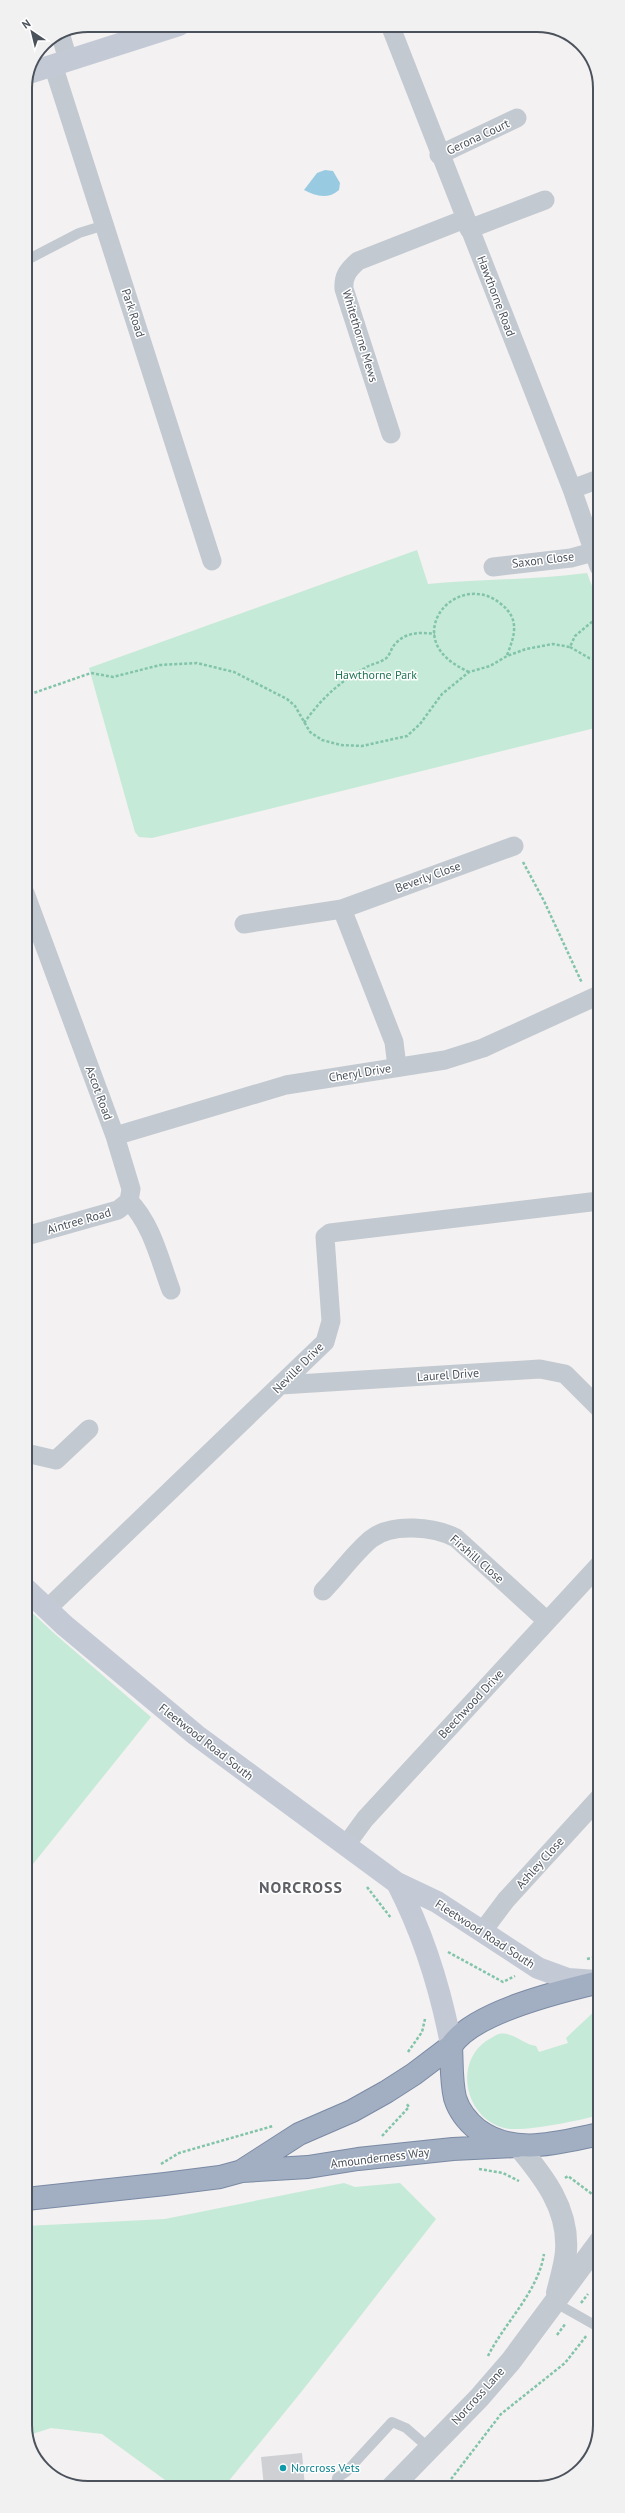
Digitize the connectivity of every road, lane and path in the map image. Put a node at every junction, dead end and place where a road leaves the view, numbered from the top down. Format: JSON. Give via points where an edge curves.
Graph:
{"nodes":[{"id":1,"x":157,"y":32,"type":"edge"},
{"id":2,"x":393,"y":32,"type":"edge"},
{"id":3,"x":61,"y":39,"type":"edge"},
{"id":4,"x":60,"y":63,"type":"junction"},
{"id":5,"x":35,"y":71,"type":"edge"},
{"id":6,"x":518,"y":118,"type":"dead end"},
{"id":7,"x":439,"y":155,"type":"junction"},
{"id":8,"x":545,"y":200,"type":"dead end"},
{"id":9,"x":467,"y":224,"type":"junction"},
{"id":10,"x":105,"y":225,"type":"junction"},
{"id":11,"x":32,"y":257,"type":"edge"},
{"id":12,"x":391,"y":434,"type":"dead end"},
{"id":13,"x":593,"y":481,"type":"edge"},
{"id":14,"x":572,"y":489,"type":"junction"},
{"id":15,"x":593,"y":550,"type":"edge"},
{"id":16,"x":593,"y":559,"type":"edge"},
{"id":17,"x":212,"y":561,"type":"dead end"},
{"id":18,"x":493,"y":567,"type":"dead end"},
{"id":19,"x":593,"y":621,"type":"edge"},
{"id":20,"x":434,"y":634,"type":"junction"},
{"id":21,"x":570,"y":647,"type":"junction"},
{"id":22,"x":507,"y":656,"type":"junction"},
{"id":23,"x":593,"y":659,"type":"edge"},
{"id":24,"x":469,"y":672,"type":"junction"},
{"id":25,"x":32,"y":694,"type":"edge"},
{"id":26,"x":304,"y":723,"type":"junction"},
{"id":27,"x":514,"y":846,"type":"joint"},
{"id":28,"x":342,"y":909,"type":"junction"},
{"id":29,"x":32,"y":912,"type":"edge"},
{"id":30,"x":244,"y":924,"type":"dead end"},
{"id":31,"x":593,"y":995,"type":"edge"},
{"id":32,"x":593,"y":997,"type":"edge"},
{"id":33,"x":397,"y":1067,"type":"junction"},
{"id":34,"x":115,"y":1136,"type":"junction"},
{"id":35,"x":129,"y":1201,"type":"junction"},
{"id":36,"x":593,"y":1202,"type":"edge"},
{"id":37,"x":32,"y":1234,"type":"edge"},
{"id":38,"x":172,"y":1290,"type":"dead end"},
{"id":39,"x":281,"y":1385,"type":"junction"},
{"id":40,"x":593,"y":1401,"type":"edge"},
{"id":41,"x":89,"y":1429,"type":"dead end"},
{"id":42,"x":32,"y":1454,"type":"edge"},
{"id":43,"x":593,"y":1572,"type":"edge"},
{"id":44,"x":323,"y":1592,"type":"dead end"},
{"id":45,"x":32,"y":1594,"type":"edge"},
{"id":46,"x":47,"y":1609,"type":"junction"},
{"id":47,"x":547,"y":1621,"type":"junction"},
{"id":48,"x":593,"y":1805,"type":"edge"},
{"id":49,"x":346,"y":1845,"type":"junction"},
{"id":50,"x":363,"y":1882,"type":"dead end"},
{"id":51,"x":396,"y":1883,"type":"junction"},
{"id":52,"x":394,"y":1923,"type":"dead end"},
{"id":53,"x":482,"y":1932,"type":"junction"},
{"id":54,"x":430,"y":1958,"type":"junction"},
{"id":55,"x":593,"y":1958,"type":"edge"},
{"id":56,"x":583,"y":1960,"type":"dead end"},
{"id":57,"x":526,"y":1961,"type":"junction"},
{"id":58,"x":593,"y":1981,"type":"edge"},
{"id":59,"x":593,"y":1984,"type":"edge"},
{"id":60,"x":425,"y":2016,"type":"dead end"},
{"id":61,"x":451,"y":2045,"type":"junction"},
{"id":62,"x":404,"y":2055,"type":"dead end"},
{"id":63,"x":396,"y":2086,"type":"junction"},
{"id":64,"x":280,"y":2123,"type":"dead end"},
{"id":65,"x":593,"y":2135,"type":"edge"},
{"id":66,"x":518,"y":2146,"type":"junction"},
{"id":67,"x":179,"y":2153,"type":"dead end"},
{"id":68,"x":383,"y":2156,"type":"junction"},
{"id":69,"x":474,"y":2169,"type":"dead end"},
{"id":70,"x":242,"y":2171,"type":"junction"},
{"id":71,"x":525,"y":2185,"type":"dead end"},
{"id":72,"x":32,"y":2198,"type":"edge"},
{"id":73,"x":593,"y":2250,"type":"edge"},
{"id":74,"x":544,"y":2251,"type":"dead end"},
{"id":75,"x":555,"y":2300,"type":"junction"},
{"id":76,"x":593,"y":2324,"type":"edge"},
{"id":77,"x":593,"y":2332,"type":"edge"},
{"id":78,"x":486,"y":2358,"type":"dead end"},
{"id":79,"x":429,"y":2448,"type":"junction"},
{"id":80,"x":337,"y":2481,"type":"edge"},
{"id":81,"x":398,"y":2481,"type":"edge"},
{"id":82,"x":450,"y":2481,"type":"edge"}],
"edges":[{"from":1,"to":4,"type":"main road"},
{"from":2,"to":7,"type":"street","name":"Hawthorne Road"},
{"from":3,"to":4,"type":"street","name":"Park Road"},
{"from":4,"to":5,"type":"main road"},
{"from":4,"to":10,"type":"street","name":"Park Road"},
{"from":6,"to":7,"type":"street","name":"Gerona Court"},
{"from":7,"to":9,"type":"street","name":"Hawthorne Road"},
{"from":8,"to":9,"type":"street","name":"Whitethorne Mews"},
{"from":9,"to":12,"type":"street","name":"Whitethorne Mews","via":[[358,261],[348,269],[344,280],[344,289]]},
{"from":9,"to":14,"type":"street","name":"Hawthorne Road"},
{"from":10,"to":11,"type":"lane","via":[[79,233]]},
{"from":10,"to":17,"type":"street","name":"Park Road"},
{"from":13,"to":14,"type":"street"},
{"from":14,"to":15,"type":"street","name":"Hawthorne Road"},
{"from":16,"to":18,"type":"street","name":"Saxon Close","via":[[571,558]]},
{"from":19,"to":21,"type":"path","via":[[575,636]]},
{"from":20,"to":22,"type":"path","via":[[438,618],[448,603],[465,594],[483,594],[496,599],[514,619],[516,633]]},
{"from":20,"to":24,"type":"path","via":[[444,656]]},
{"from":20,"to":26,"type":"path","via":[[421,632],[404,636],[386,658],[360,670],[338,686],[314,709]]},
{"from":21,"to":22,"type":"path","via":[[553,644]]},
{"from":21,"to":23,"type":"path"},
{"from":22,"to":24,"type":"path","via":[[490,666]]},
{"from":24,"to":26,"type":"path","via":[[442,694],[420,724],[407,736],[362,746],[342,745],[322,740],[310,732]]},
{"from":25,"to":26,"type":"path","via":[[91,673],[113,677],[160,665],[197,664],[234,672],[263,685],[287,699]]},
{"from":27,"to":28,"type":"street","name":"Beverly Close"},
{"from":27,"to":31,"type":"path"},
{"from":28,"to":30,"type":"street","name":"Beverly Close"},
{"from":28,"to":33,"type":"street","via":[[394,1042]]},
{"from":29,"to":34,"type":"street","name":"Ascot Road"},
{"from":32,"to":33,"type":"street","name":"Cheryl Drive","via":[[483,1048],[445,1060]]},
{"from":33,"to":34,"type":"street","name":"Cheryl Drive","via":[[286,1085]]},
{"from":34,"to":35,"type":"street","name":"Ascot Road","via":[[131,1189]]},
{"from":35,"to":37,"type":"street","name":"Aintree Road","via":[[118,1210]]},
{"from":35,"to":38,"type":"street","via":[[146,1223]]},
{"from":36,"to":39,"type":"street","name":"Neville Drive","via":[[330,1232],[326,1237],[330,1332],[315,1354]]},
{"from":39,"to":40,"type":"street","name":"Laurel Drive","via":[[540,1369],[565,1374]]},
{"from":39,"to":46,"type":"street","name":"Neville Drive"},
{"from":41,"to":42,"type":"street","via":[[56,1460]]},
{"from":43,"to":47,"type":"street","name":"Beechwood Drive"},
{"from":44,"to":47,"type":"street","name":"Firshill Close","via":[[372,1538],[398,1528],[442,1530],[456,1538]]},
{"from":45,"to":46,"type":"main road","name":"Fleetwood Road South"},
{"from":46,"to":49,"type":"main road","name":"Fleetwood Road South","via":[[196,1735]]},
{"from":47,"to":49,"type":"street","name":"Beechwood Drive","via":[[365,1819]]},
{"from":48,"to":53,"type":"street","name":"Ashley Close","via":[[506,1900]]},
{"from":49,"to":51,"type":"main road","name":"Fleetwood Road South"},
{"from":50,"to":52,"type":"path"},
{"from":51,"to":53,"type":"main road","name":"Fleetwood Road South","via":[[437,1902]]},
{"from":51,"to":54,"type":"main road","name":"Fleetwood Road South","via":[[414,1916]]},
{"from":53,"to":57,"type":"main road","name":"Fleetwood Road South"},
{"from":54,"to":57,"type":"path","via":[[446,1951],[503,1982],[514,1978]]},
{"from":54,"to":61,"type":"main road","name":"Fleetwood Road South","via":[[440,1989]]},
{"from":55,"to":56,"type":"path"},
{"from":57,"to":58,"type":"main road","name":"Fleetwood Road South","via":[[568,1979]]},
{"from":59,"to":61,"type":"highway","name":"Amounderness Way","via":[[497,2013],[477,2023]]},
{"from":60,"to":62,"type":"path","via":[[422,2032]]},
{"from":61,"to":63,"type":"highway","name":"Amounderness Way"},
{"from":61,"to":66,"type":"highway","via":[[455,2098],[465,2117],[484,2134]]},
{"from":63,"to":68,"type":"path","via":[[409,2107],[381,2138]]},
{"from":63,"to":70,"type":"highway","name":"Amounderness Way","via":[[352,2111],[299,2134]]},
{"from":64,"to":67,"type":"path","via":[[213,2145]]},
{"from":65,"to":66,"type":"highway","name":"Amounderness Way"},
{"from":66,"to":68,"type":"highway","name":"Amounderness Way"},
{"from":66,"to":75,"type":"street","name":"Norcross Lane","via":[[549,2186],[563,2219],[566,2252]]},
{"from":68,"to":70,"type":"highway","name":"Amounderness Way","via":[[308,2167]]},
{"from":69,"to":71,"type":"path","via":[[503,2173]]},
{"from":70,"to":72,"type":"highway","name":"Amounderness Way","via":[[220,2177]]},
{"from":73,"to":75,"type":"street","name":"Norcross Lane"},
{"from":74,"to":78,"type":"path","via":[[537,2276],[526,2297],[500,2333]]},
{"from":75,"to":76,"type":"lane"},
{"from":75,"to":79,"type":"street","name":"Norcross Lane","via":[[511,2361],[479,2398]]},
{"from":77,"to":82,"type":"path","via":[[565,2363],[501,2414]]},
{"from":79,"to":80,"type":"lane","via":[[406,2428],[392,2422]]},
{"from":79,"to":81,"type":"street","name":"Norcross Lane"}]}
